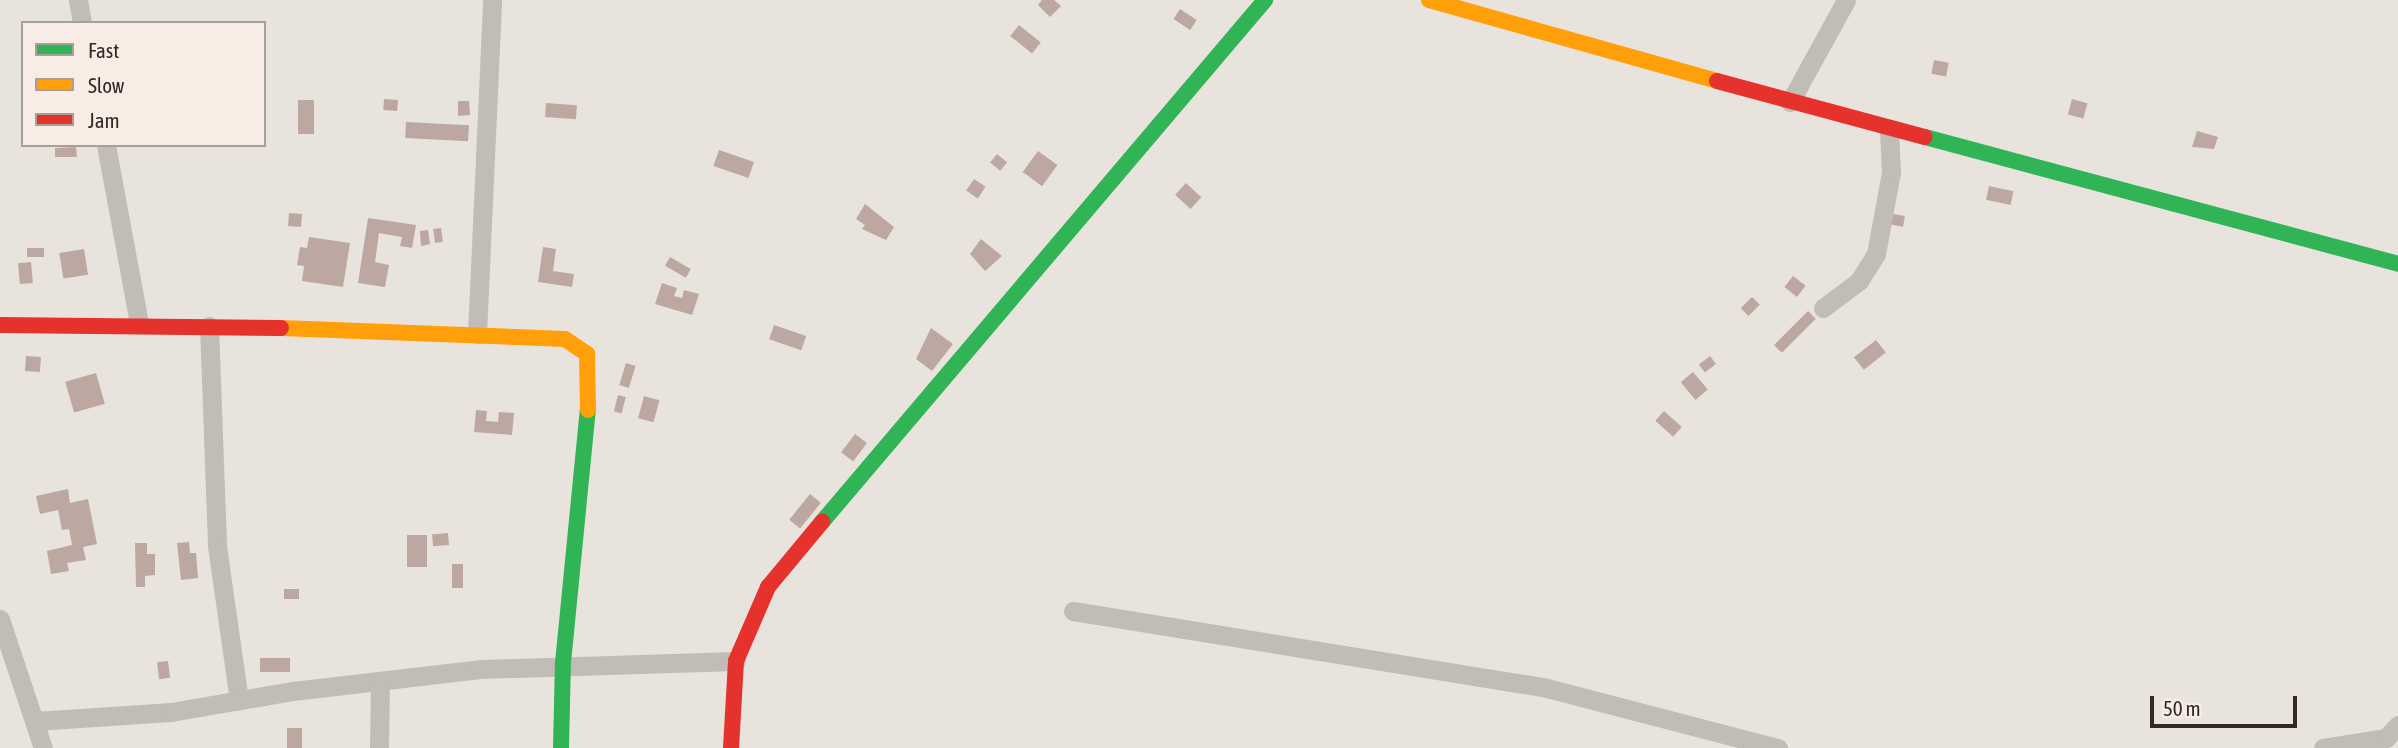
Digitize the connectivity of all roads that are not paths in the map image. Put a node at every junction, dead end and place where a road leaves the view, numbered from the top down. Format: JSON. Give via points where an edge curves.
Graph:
{"nodes":[{"id":1,"x":78,"y":0,"type":"edge"},
{"id":2,"x":492,"y":0,"type":"edge"},
{"id":3,"x":1265,"y":0,"type":"edge"},
{"id":4,"x":1429,"y":0,"type":"edge"},
{"id":5,"x":1490,"y":0,"type":"edge"},
{"id":6,"x":1846,"y":0,"type":"edge"},
{"id":7,"x":1488,"y":20,"type":"junction"},
{"id":8,"x":82,"y":21,"type":"edge"},
{"id":9,"x":1790,"y":102,"type":"junction"},
{"id":10,"x":1889,"y":129,"type":"junction"},
{"id":11,"x":106,"y":147,"type":"edge"},
{"id":12,"x":2398,"y":264,"type":"edge"},
{"id":13,"x":1824,"y":307,"type":"dead end"},
{"id":14,"x":139,"y":323,"type":"junction"},
{"id":15,"x":0,"y":326,"type":"edge"},
{"id":16,"x":209,"y":326,"type":"junction"},
{"id":17,"x":477,"y":334,"type":"junction"},
{"id":18,"x":1073,"y":611,"type":"dead end"},
{"id":19,"x":0,"y":619,"type":"edge"},
{"id":20,"x":736,"y":661,"type":"junction"},
{"id":21,"x":563,"y":663,"type":"junction"},
{"id":22,"x":380,"y":682,"type":"junction"},
{"id":23,"x":239,"y":700,"type":"junction"},
{"id":24,"x":36,"y":720,"type":"junction"},
{"id":25,"x":2398,"y":725,"type":"edge"},
{"id":26,"x":43,"y":748,"type":"edge"},
{"id":27,"x":379,"y":748,"type":"edge"},
{"id":28,"x":561,"y":748,"type":"edge"},
{"id":29,"x":732,"y":748,"type":"edge"},
{"id":30,"x":1778,"y":748,"type":"edge"},
{"id":31,"x":2323,"y":748,"type":"edge"}],
"edges":[{"from":1,"to":8,"type":"street"},
{"from":2,"to":17,"type":"street"},
{"from":3,"to":20,"type":"street","via":[[1045,254],[768,587]]},
{"from":4,"to":7,"type":"street"},
{"from":5,"to":7,"type":"street"},
{"from":6,"to":9,"type":"street"},
{"from":7,"to":9,"type":"street"},
{"from":9,"to":10,"type":"street"},
{"from":10,"to":12,"type":"street"},
{"from":10,"to":13,"type":"street","via":[[1891,172],[1877,254],[1859,281]]},
{"from":11,"to":14,"type":"street"},
{"from":14,"to":15,"type":"street"},
{"from":14,"to":16,"type":"street"},
{"from":16,"to":17,"type":"street"},
{"from":16,"to":23,"type":"street","via":[[217,546]]},
{"from":17,"to":21,"type":"street","via":[[565,339],[587,354],[591,384],[584,485]]},
{"from":18,"to":30,"type":"street","via":[[1543,687]]},
{"from":19,"to":24,"type":"street"},
{"from":20,"to":21,"type":"street"},
{"from":20,"to":29,"type":"street"},
{"from":21,"to":22,"type":"street"},
{"from":21,"to":28,"type":"street"},
{"from":22,"to":23,"type":"street"},
{"from":22,"to":27,"type":"street"},
{"from":23,"to":24,"type":"street","via":[[171,712]]},
{"from":24,"to":26,"type":"street"},
{"from":25,"to":31,"type":"street","via":[[2386,738]]}]}
